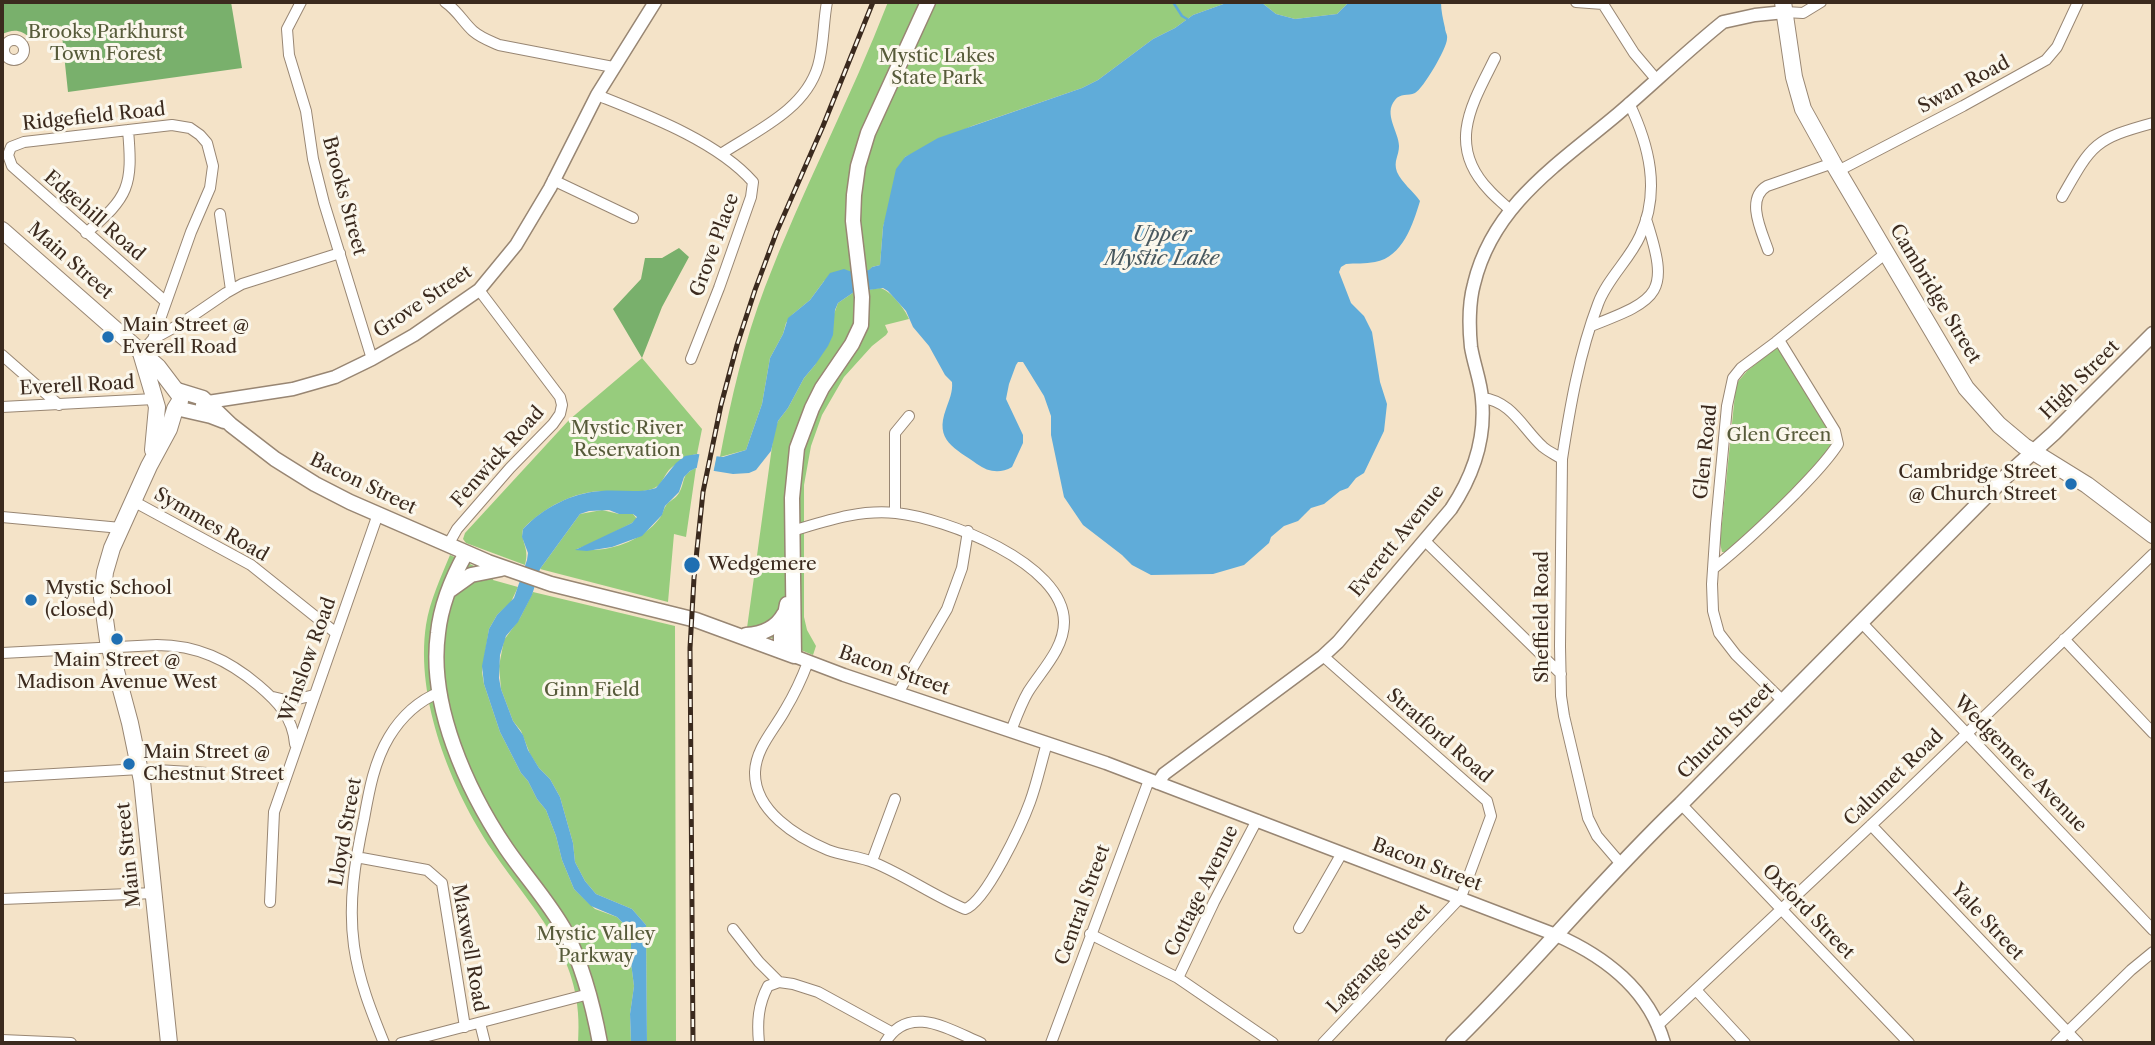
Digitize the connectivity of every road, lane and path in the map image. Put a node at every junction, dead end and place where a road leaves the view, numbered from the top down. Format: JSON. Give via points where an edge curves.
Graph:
{"nodes":[{"id":1,"x":301,"y":2,"type":"edge"},
{"id":2,"x":445,"y":2,"type":"edge"},
{"id":3,"x":655,"y":2,"type":"edge"},
{"id":4,"x":827,"y":2,"type":"edge"},
{"id":5,"x":928,"y":2,"type":"edge"},
{"id":6,"x":1576,"y":2,"type":"edge"},
{"id":7,"x":1821,"y":2,"type":"edge"},
{"id":8,"x":2078,"y":2,"type":"edge"},
{"id":9,"x":1784,"y":7,"type":"edge"},
{"id":10,"x":1495,"y":58,"type":"dead end"},
{"id":11,"x":613,"y":67,"type":"junction"},
{"id":12,"x":1656,"y":79,"type":"junction"},
{"id":13,"x":597,"y":95,"type":"junction"},
{"id":14,"x":1629,"y":103,"type":"junction"},
{"id":15,"x":2153,"y":123,"type":"edge"},
{"id":16,"x":128,"y":130,"type":"junction"},
{"id":17,"x":8,"y":151,"type":"joint"},
{"id":18,"x":721,"y":155,"type":"junction"},
{"id":19,"x":1835,"y":167,"type":"junction"},
{"id":20,"x":553,"y":180,"type":"junction"},
{"id":21,"x":2063,"y":197,"type":"dead end"},
{"id":22,"x":1509,"y":209,"type":"junction"},
{"id":23,"x":220,"y":214,"type":"dead end"},
{"id":24,"x":633,"y":218,"type":"dead end"},
{"id":25,"x":1646,"y":218,"type":"junction"},
{"id":26,"x":2,"y":230,"type":"edge"},
{"id":27,"x":86,"y":233,"type":"junction"},
{"id":28,"x":1769,"y":250,"type":"dead end"},
{"id":29,"x":340,"y":253,"type":"junction"},
{"id":30,"x":1886,"y":253,"type":"junction"},
{"id":31,"x":231,"y":290,"type":"junction"},
{"id":32,"x":479,"y":290,"type":"junction"},
{"id":33,"x":166,"y":302,"type":"junction"},
{"id":34,"x":1591,"y":326,"type":"junction"},
{"id":35,"x":2153,"y":334,"type":"edge"},
{"id":36,"x":153,"y":339,"type":"junction"},
{"id":37,"x":1779,"y":340,"type":"junction"},
{"id":38,"x":141,"y":353,"type":"junction"},
{"id":39,"x":2,"y":355,"type":"edge"},
{"id":40,"x":372,"y":359,"type":"junction"},
{"id":41,"x":691,"y":359,"type":"dead end"},
{"id":42,"x":176,"y":389,"type":"junction"},
{"id":43,"x":1482,"y":398,"type":"junction"},
{"id":44,"x":155,"y":401,"type":"junction"},
{"id":45,"x":208,"y":402,"type":"junction"},
{"id":46,"x":59,"y":405,"type":"junction"},
{"id":47,"x":2,"y":407,"type":"edge"},
{"id":48,"x":180,"y":409,"type":"junction"},
{"id":49,"x":909,"y":416,"type":"dead end"},
{"id":50,"x":231,"y":425,"type":"junction"},
{"id":51,"x":2032,"y":452,"type":"junction"},
{"id":52,"x":1562,"y":459,"type":"junction"},
{"id":53,"x":149,"y":466,"type":"junction"},
{"id":54,"x":133,"y":501,"type":"junction"},
{"id":55,"x":895,"y":513,"type":"junction"},
{"id":56,"x":378,"y":514,"type":"junction"},
{"id":57,"x":2,"y":517,"type":"edge"},
{"id":58,"x":121,"y":528,"type":"junction"},
{"id":59,"x":792,"y":531,"type":"junction"},
{"id":60,"x":968,"y":531,"type":"junction"},
{"id":61,"x":2153,"y":535,"type":"edge"},
{"id":62,"x":1424,"y":540,"type":"junction"},
{"id":63,"x":448,"y":545,"type":"junction"},
{"id":64,"x":466,"y":553,"type":"junction"},
{"id":65,"x":2153,"y":554,"type":"edge"},
{"id":66,"x":1714,"y":568,"type":"junction"},
{"id":67,"x":509,"y":571,"type":"junction"},
{"id":68,"x":792,"y":582,"type":"junction"},
{"id":69,"x":446,"y":594,"type":"junction"},
{"id":70,"x":785,"y":613,"type":"junction"},
{"id":71,"x":1861,"y":622,"type":"junction"},
{"id":72,"x":336,"y":632,"type":"junction"},
{"id":73,"x":741,"y":635,"type":"junction"},
{"id":74,"x":2064,"y":639,"type":"junction"},
{"id":75,"x":109,"y":648,"type":"junction"},
{"id":76,"x":2,"y":653,"type":"edge"},
{"id":77,"x":787,"y":653,"type":"junction"},
{"id":78,"x":1323,"y":656,"type":"junction"},
{"id":79,"x":808,"y":662,"type":"junction"},
{"id":80,"x":1561,"y":674,"type":"junction"},
{"id":81,"x":440,"y":692,"type":"junction"},
{"id":82,"x":898,"y":693,"type":"junction"},
{"id":83,"x":314,"y":695,"type":"junction"},
{"id":84,"x":273,"y":697,"type":"junction"},
{"id":85,"x":1783,"y":701,"type":"junction"},
{"id":86,"x":1011,"y":731,"type":"junction"},
{"id":87,"x":1966,"y":733,"type":"junction"},
{"id":88,"x":2153,"y":733,"type":"edge"},
{"id":89,"x":1047,"y":743,"type":"junction"},
{"id":90,"x":295,"y":747,"type":"junction"},
{"id":91,"x":140,"y":769,"type":"junction"},
{"id":92,"x":206,"y":774,"type":"dead end"},
{"id":93,"x":2,"y":777,"type":"edge"},
{"id":94,"x":1153,"y":781,"type":"junction"},
{"id":95,"x":895,"y":799,"type":"dead end"},
{"id":96,"x":1681,"y":804,"type":"junction"},
{"id":97,"x":1256,"y":820,"type":"junction"},
{"id":98,"x":1871,"y":825,"type":"junction"},
{"id":99,"x":1342,"y":853,"type":"junction"},
{"id":100,"x":356,"y":857,"type":"junction"},
{"id":101,"x":872,"y":861,"type":"junction"},
{"id":102,"x":1622,"y":864,"type":"junction"},
{"id":103,"x":155,"y":893,"type":"junction"},
{"id":104,"x":1461,"y":897,"type":"junction"},
{"id":105,"x":2,"y":899,"type":"edge"},
{"id":106,"x":270,"y":902,"type":"dead end"},
{"id":107,"x":1782,"y":909,"type":"junction"},
{"id":108,"x":1299,"y":928,"type":"dead end"},
{"id":109,"x":733,"y":929,"type":"dead end"},
{"id":110,"x":2153,"y":930,"type":"edge"},
{"id":111,"x":1090,"y":934,"type":"junction"},
{"id":112,"x":1556,"y":935,"type":"junction"},
{"id":113,"x":2153,"y":952,"type":"edge"},
{"id":114,"x":1178,"y":978,"type":"junction"},
{"id":115,"x":779,"y":982,"type":"junction"},
{"id":116,"x":1696,"y":990,"type":"junction"},
{"id":117,"x":589,"y":994,"type":"junction"},
{"id":118,"x":480,"y":1023,"type":"junction"},
{"id":119,"x":1657,"y":1026,"type":"junction"},
{"id":120,"x":465,"y":1027,"type":"junction"},
{"id":121,"x":891,"y":1032,"type":"junction"},
{"id":122,"x":2067,"y":1032,"type":"junction"},
{"id":123,"x":2,"y":1040,"type":"edge"},
{"id":124,"x":71,"y":1043,"type":"edge"},
{"id":125,"x":169,"y":1043,"type":"edge"},
{"id":126,"x":384,"y":1043,"type":"edge"},
{"id":127,"x":401,"y":1043,"type":"edge"},
{"id":128,"x":485,"y":1043,"type":"edge"},
{"id":129,"x":600,"y":1043,"type":"edge"},
{"id":130,"x":759,"y":1043,"type":"edge"},
{"id":131,"x":885,"y":1043,"type":"edge"},
{"id":132,"x":981,"y":1043,"type":"edge"},
{"id":133,"x":1051,"y":1043,"type":"edge"},
{"id":134,"x":1273,"y":1043,"type":"edge"},
{"id":135,"x":1323,"y":1043,"type":"edge"},
{"id":136,"x":1452,"y":1043,"type":"edge"},
{"id":137,"x":1664,"y":1043,"type":"edge"},
{"id":138,"x":1745,"y":1043,"type":"edge"},
{"id":139,"x":1909,"y":1043,"type":"edge"},
{"id":140,"x":2056,"y":1043,"type":"edge"},
{"id":141,"x":2078,"y":1043,"type":"edge"}],
"edges":[{"from":1,"to":29,"type":"street","name":"Brooks Street","via":[[287,29],[289,55]]},
{"from":2,"to":11,"type":"street","via":[[485,40]]},
{"from":3,"to":11,"type":"street","name":"Grove Street"},
{"from":4,"to":18,"type":"street","via":[[820,57],[807,92]]},
{"from":5,"to":59,"type":"main road","via":[[868,133],[858,166],[853,208],[863,314],[858,333],[822,388],[803,428],[793,476]]},
{"from":6,"to":12,"type":"street","via":[[1603,4]]},
{"from":7,"to":9,"type":"street","via":[[1803,13]]},
{"from":8,"to":19,"type":"street","name":"Swan Road","via":[[2046,60]]},
{"from":9,"to":12,"type":"street","name":"Everett Avenue","via":[[1723,22]]},
{"from":9,"to":19,"type":"main road","name":"Cambridge Street","via":[[1800,101]]},
{"from":10,"to":22,"type":"street","via":[[1472,104],[1465,143],[1476,173]]},
{"from":11,"to":13,"type":"street","name":"Grove Street"},
{"from":12,"to":14,"type":"street","name":"Everett Avenue"},
{"from":13,"to":18,"type":"street","name":"Grove Place","via":[[664,122]]},
{"from":13,"to":20,"type":"street","name":"Grove Street"},
{"from":14,"to":22,"type":"street","name":"Everett Avenue"},
{"from":14,"to":25,"type":"street","via":[[1642,131],[1652,178]]},
{"from":15,"to":21,"type":"street","via":[[2099,143]]},
{"from":16,"to":17,"type":"street","name":"Ridgefield Road","via":[[24,142]]},
{"from":16,"to":27,"type":"street","via":[[131,160],[127,186],[112,211]]},
{"from":16,"to":33,"type":"street","name":"Ridgefield Road","via":[[190,128],[204,139],[212,157],[210,188]]},
{"from":17,"to":27,"type":"street","name":"Edgehill Road","via":[[12,166]]},
{"from":18,"to":41,"type":"street","name":"Grove Place","via":[[752,180],[753,188]]},
{"from":19,"to":28,"type":"street","name":"Swan Road","via":[[1767,186],[1758,193],[1756,209]]},
{"from":19,"to":30,"type":"main road","name":"Cambridge Street"},
{"from":20,"to":24,"type":"street"},
{"from":20,"to":32,"type":"street","name":"Grove Street","via":[[516,245]]},
{"from":22,"to":43,"type":"street","name":"Everett Avenue","via":[[1485,251],[1473,285],[1471,346]]},
{"from":23,"to":31,"type":"street"},
{"from":25,"to":34,"type":"street","name":"Sheffield Road","via":[[1640,237],[1599,301]]},
{"from":25,"to":34,"type":"street","via":[[1658,260],[1655,291],[1639,306]]},
{"from":26,"to":38,"type":"main road","name":"Main Street"},
{"from":27,"to":33,"type":"street","name":"Edgehill Road"},
{"from":29,"to":31,"type":"street"},
{"from":29,"to":40,"type":"street","name":"Brooks Street"},
{"from":30,"to":37,"type":"street","name":"Glen Road"},
{"from":30,"to":51,"type":"main road","name":"Cambridge Street","via":[[1966,388],[1999,425]]},
{"from":31,"to":36,"type":"street"},
{"from":32,"to":40,"type":"street","name":"Grove Street"},
{"from":32,"to":63,"type":"street","name":"Fenwick Road","via":[[562,405],[553,424],[457,529]]},
{"from":33,"to":36,"type":"street","name":"Ridgefield Road"},
{"from":34,"to":52,"type":"street","name":"Sheffield Road","via":[[1575,380]]},
{"from":35,"to":51,"type":"main road","name":"High Street"},
{"from":36,"to":38,"type":"street","name":"Ridgefield Road"},
{"from":37,"to":66,"type":"street","name":"Glen Road","via":[[1733,378]]},
{"from":37,"to":66,"type":"street","via":[[1835,431],[1838,444],[1828,460]]},
{"from":38,"to":42,"type":"main road","name":"Main Street"},
{"from":38,"to":44,"type":"main road","name":"Main Street"},
{"from":39,"to":46,"type":"street"},
{"from":40,"to":45,"type":"street","name":"Grove Street","via":[[307,386]]},
{"from":42,"to":44,"type":"main road","via":[[169,385],[157,389]]},
{"from":42,"to":45,"type":"main road","name":"Bacon Street"},
{"from":42,"to":48,"type":"main road"},
{"from":43,"to":52,"type":"street","via":[[1497,400],[1543,447]]},
{"from":43,"to":62,"type":"street","name":"Everett Avenue","via":[[1475,465],[1451,509]]},
{"from":44,"to":46,"type":"street","name":"Everell Road"},
{"from":44,"to":48,"type":"main road","via":[[165,411]]},
{"from":44,"to":53,"type":"main road","name":"Main Street"},
{"from":45,"to":48,"type":"street","name":"Grove Street"},
{"from":45,"to":50,"type":"main road","name":"Bacon Street"},
{"from":46,"to":47,"type":"street","name":"Everell Road"},
{"from":48,"to":50,"type":"main road","name":"Bacon Street"},
{"from":48,"to":53,"type":"main road","name":"Main Street"},
{"from":49,"to":55,"type":"street","via":[[895,433]]},
{"from":50,"to":56,"type":"main road","name":"Bacon Street","via":[[293,471]]},
{"from":51,"to":61,"type":"main road","name":"Cambridge Street","via":[[2087,485]]},
{"from":51,"to":71,"type":"main road","name":"Church Street"},
{"from":52,"to":80,"type":"street","name":"Sheffield Road"},
{"from":53,"to":54,"type":"main road","name":"Main Street"},
{"from":54,"to":58,"type":"main road","name":"Main Street"},
{"from":54,"to":72,"type":"street","name":"Symmes Road","via":[[250,565]]},
{"from":55,"to":59,"type":"street","via":[[835,518]]},
{"from":55,"to":60,"type":"street"},
{"from":56,"to":63,"type":"main road","name":"Bacon Street"},
{"from":56,"to":72,"type":"street","name":"Winslow Road"},
{"from":57,"to":58,"type":"street"},
{"from":58,"to":75,"type":"main road","name":"Main Street","via":[[103,585]]},
{"from":59,"to":68,"type":"main road"},
{"from":60,"to":82,"type":"street","via":[[962,568],[947,609]]},
{"from":60,"to":86,"type":"street","via":[[1044,580],[1064,614],[1056,651],[1026,695]]},
{"from":62,"to":78,"type":"street","name":"Everett Avenue"},
{"from":62,"to":80,"type":"street"},
{"from":63,"to":64,"type":"main road","name":"Bacon Street"},
{"from":64,"to":67,"type":"main road","name":"Bacon Street"},
{"from":64,"to":69,"type":"main road"},
{"from":65,"to":74,"type":"street","name":"Calumet Road"},
{"from":66,"to":85,"type":"street","name":"Glen Road","via":[[1713,611],[1719,633]]},
{"from":67,"to":69,"type":"main road","via":[[471,575]]},
{"from":67,"to":73,"type":"main road","name":"Bacon Street"},
{"from":68,"to":70,"type":"main road"},
{"from":68,"to":77,"type":"main road"},
{"from":69,"to":81,"type":"main road","via":[[437,640]]},
{"from":70,"to":73,"type":"main road","via":[[768,630]]},
{"from":70,"to":77,"type":"main road","via":[[781,636]]},
{"from":71,"to":85,"type":"main road","name":"Church Street"},
{"from":71,"to":87,"type":"street","name":"Wedgemere Avenue"},
{"from":72,"to":83,"type":"street","name":"Winslow Road"},
{"from":73,"to":77,"type":"main road","name":"Bacon Street"},
{"from":74,"to":87,"type":"street","name":"Calumet Road"},
{"from":74,"to":88,"type":"street"},
{"from":75,"to":76,"type":"street"},
{"from":75,"to":84,"type":"street","via":[[164,645],[198,650],[234,666]]},
{"from":75,"to":91,"type":"main road","name":"Main Street"},
{"from":77,"to":79,"type":"street","name":"Bacon Street"},
{"from":78,"to":94,"type":"street","name":"Everett Avenue"},
{"from":78,"to":104,"type":"street","name":"Stratford Road","via":[[1487,801],[1491,816]]},
{"from":79,"to":82,"type":"street","name":"Bacon Street"},
{"from":79,"to":101,"type":"street","via":[[761,751],[756,784],[771,811],[798,834],[830,850]]},
{"from":80,"to":102,"type":"street","name":"Sheffield Road","via":[[1568,740],[1588,818]]},
{"from":81,"to":100,"type":"street","name":"Lloyd Street","via":[[411,710],[386,742],[374,774]]},
{"from":81,"to":117,"type":"main road","via":[[456,751],[476,796],[560,922]]},
{"from":82,"to":86,"type":"street","name":"Bacon Street"},
{"from":83,"to":84,"type":"street","via":[[290,701]]},
{"from":83,"to":90,"type":"street","name":"Winslow Road"},
{"from":84,"to":90,"type":"street","via":[[290,723]]},
{"from":85,"to":96,"type":"main road","name":"Church Street"},
{"from":86,"to":89,"type":"street","name":"Bacon Street"},
{"from":87,"to":98,"type":"street","name":"Calumet Road"},
{"from":87,"to":110,"type":"street","name":"Wedgemere Avenue"},
{"from":89,"to":94,"type":"street","name":"Bacon Street"},
{"from":89,"to":101,"type":"street","via":[[1016,836],[972,906],[961,908]]},
{"from":90,"to":106,"type":"street","name":"Winslow Road","via":[[273,817]]},
{"from":91,"to":92,"type":"street"},
{"from":91,"to":93,"type":"street"},
{"from":91,"to":103,"type":"main road","name":"Main Street"},
{"from":94,"to":97,"type":"street","name":"Bacon Street"},
{"from":94,"to":111,"type":"street","name":"Central Street"},
{"from":95,"to":101,"type":"street"},
{"from":96,"to":102,"type":"main road","name":"Church Street"},
{"from":96,"to":107,"type":"street","name":"Oxford Street"},
{"from":97,"to":99,"type":"street","name":"Bacon Street"},
{"from":97,"to":114,"type":"street","name":"Cottage Avenue"},
{"from":98,"to":107,"type":"street","name":"Calumet Road"},
{"from":98,"to":122,"type":"street","name":"Yale Street"},
{"from":99,"to":104,"type":"street","name":"Bacon Street"},
{"from":99,"to":108,"type":"street"},
{"from":100,"to":120,"type":"street","name":"Maxwell Road","via":[[428,870],[442,884]]},
{"from":100,"to":126,"type":"street","name":"Lloyd Street","via":[[354,948],[366,998]]},
{"from":102,"to":112,"type":"main road","name":"Church Street"},
{"from":103,"to":105,"type":"street"},
{"from":103,"to":125,"type":"main road","name":"Main Street"},
{"from":104,"to":112,"type":"street","name":"Bacon Street"},
{"from":104,"to":135,"type":"street","name":"Lagrange Street"},
{"from":107,"to":116,"type":"street","name":"Calumet Road"},
{"from":107,"to":139,"type":"street","name":"Oxford Street"},
{"from":109,"to":115,"type":"street"},
{"from":111,"to":114,"type":"street"},
{"from":111,"to":133,"type":"street","name":"Central Street"},
{"from":112,"to":119,"type":"street","name":"Bacon Street","via":[[1614,968],[1632,986]]},
{"from":112,"to":136,"type":"main road","name":"Church Street"},
{"from":113,"to":122,"type":"street"},
{"from":114,"to":134,"type":"street"},
{"from":115,"to":121,"type":"street","via":[[818,992]]},
{"from":115,"to":130,"type":"street","via":[[768,986],[762,998],[757,1020]]},
{"from":116,"to":119,"type":"street","name":"Calumet Road"},
{"from":116,"to":138,"type":"street"},
{"from":117,"to":118,"type":"street"},
{"from":117,"to":129,"type":"main road"},
{"from":118,"to":120,"type":"street"},
{"from":118,"to":128,"type":"street"},
{"from":119,"to":137,"type":"street","name":"Bacon Street"},
{"from":120,"to":127,"type":"street"},
{"from":121,"to":131,"type":"street"},
{"from":121,"to":132,"type":"street","via":[[920,1020]]},
{"from":122,"to":140,"type":"street"},
{"from":122,"to":141,"type":"street","name":"Yale Street"},
{"from":123,"to":124,"type":"street"}]}
